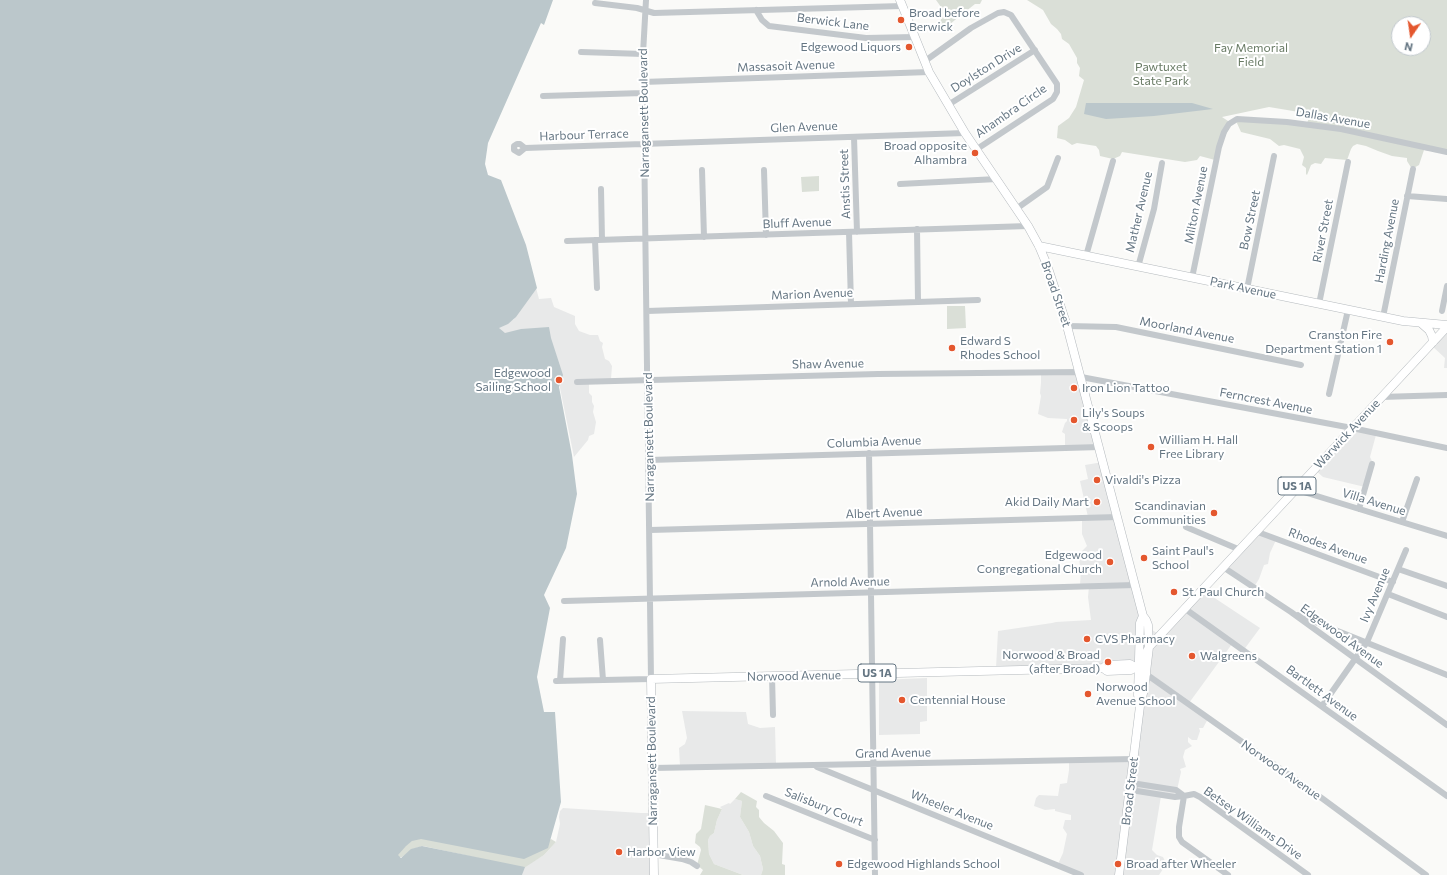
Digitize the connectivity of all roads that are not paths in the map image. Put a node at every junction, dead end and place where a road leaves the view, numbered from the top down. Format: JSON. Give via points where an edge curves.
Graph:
{"nodes":[{"id":1,"x":646,"y":0,"type":"edge"},
{"id":2,"x":595,"y":3,"type":"dead end"},
{"id":3,"x":901,"y":3,"type":"edge"},
{"id":4,"x":756,"y":10,"type":"junction"},
{"id":5,"x":645,"y":11,"type":"junction"},
{"id":6,"x":914,"y":37,"type":"junction"},
{"id":7,"x":1035,"y":50,"type":"junction"},
{"id":8,"x":581,"y":52,"type":"dead end"},
{"id":9,"x":643,"y":54,"type":"junction"},
{"id":10,"x":924,"y":61,"type":"junction"},
{"id":11,"x":929,"y":72,"type":"junction"},
{"id":12,"x":643,"y":82,"type":"junction"},
{"id":13,"x":643,"y":93,"type":"junction"},
{"id":14,"x":543,"y":96,"type":"dead end"},
{"id":15,"x":948,"y":105,"type":"junction"},
{"id":16,"x":965,"y":133,"type":"junction"},
{"id":17,"x":854,"y":136,"type":"junction"},
{"id":18,"x":1223,"y":136,"type":"joint"},
{"id":19,"x":644,"y":144,"type":"junction"},
{"id":20,"x":525,"y":148,"type":"dead end"},
{"id":21,"x":977,"y":149,"type":"junction"},
{"id":22,"x":1447,"y":152,"type":"edge"},
{"id":23,"x":1274,"y":156,"type":"dead end"},
{"id":24,"x":1058,"y":158,"type":"dead end"},
{"id":25,"x":1113,"y":161,"type":"dead end"},
{"id":26,"x":1348,"y":162,"type":"dead end"},
{"id":27,"x":1162,"y":163,"type":"dead end"},
{"id":28,"x":1413,"y":169,"type":"dead end"},
{"id":29,"x":702,"y":170,"type":"dead end"},
{"id":30,"x":764,"y":170,"type":"dead end"},
{"id":31,"x":997,"y":179,"type":"junction"},
{"id":32,"x":900,"y":184,"type":"dead end"},
{"id":33,"x":601,"y":189,"type":"dead end"},
{"id":34,"x":1407,"y":196,"type":"junction"},
{"id":35,"x":1447,"y":199,"type":"edge"},
{"id":36,"x":1016,"y":209,"type":"junction"},
{"id":37,"x":1028,"y":226,"type":"junction"},
{"id":38,"x":917,"y":229,"type":"junction"},
{"id":39,"x":849,"y":232,"type":"junction"},
{"id":40,"x":857,"y":232,"type":"junction"},
{"id":41,"x":766,"y":235,"type":"junction"},
{"id":42,"x":704,"y":237,"type":"junction"},
{"id":43,"x":646,"y":238,"type":"junction"},
{"id":44,"x":595,"y":240,"type":"junction"},
{"id":45,"x":602,"y":240,"type":"junction"},
{"id":46,"x":567,"y":241,"type":"dead end"},
{"id":47,"x":1039,"y":246,"type":"junction"},
{"id":48,"x":1086,"y":256,"type":"junction"},
{"id":49,"x":1138,"y":267,"type":"junction"},
{"id":50,"x":1192,"y":278,"type":"junction"},
{"id":51,"x":1447,"y":286,"type":"edge"},
{"id":52,"x":597,"y":288,"type":"dead end"},
{"id":53,"x":1247,"y":289,"type":"junction"},
{"id":54,"x":978,"y":300,"type":"dead end"},
{"id":55,"x":918,"y":302,"type":"junction"},
{"id":56,"x":851,"y":304,"type":"junction"},
{"id":57,"x":1319,"y":304,"type":"junction"},
{"id":58,"x":1348,"y":310,"type":"junction"},
{"id":59,"x":647,"y":311,"type":"junction"},
{"id":60,"x":1442,"y":311,"type":"dead end"},
{"id":61,"x":1383,"y":317,"type":"junction"},
{"id":62,"x":1421,"y":323,"type":"junction"},
{"id":63,"x":1067,"y":326,"type":"junction"},
{"id":64,"x":1447,"y":326,"type":"edge"},
{"id":65,"x":1433,"y":342,"type":"junction"},
{"id":66,"x":1301,"y":365,"type":"dead end"},
{"id":67,"x":1081,"y":375,"type":"junction"},
{"id":68,"x":648,"y":380,"type":"junction"},
{"id":69,"x":577,"y":382,"type":"dead end"},
{"id":70,"x":1329,"y":394,"type":"dead end"},
{"id":71,"x":1447,"y":395,"type":"edge"},
{"id":72,"x":1381,"y":397,"type":"junction"},
{"id":73,"x":1352,"y":428,"type":"junction"},
{"id":74,"x":1100,"y":447,"type":"junction"},
{"id":75,"x":1447,"y":448,"type":"edge"},
{"id":76,"x":869,"y":454,"type":"junction"},
{"id":77,"x":649,"y":460,"type":"junction"},
{"id":78,"x":1372,"y":464,"type":"dead end"},
{"id":79,"x":1417,"y":479,"type":"dead end"},
{"id":80,"x":1294,"y":489,"type":"junction"},
{"id":81,"x":1359,"y":509,"type":"junction"},
{"id":82,"x":1118,"y":517,"type":"junction"},
{"id":83,"x":1402,"y":522,"type":"junction"},
{"id":84,"x":870,"y":524,"type":"junction"},
{"id":85,"x":1186,"y":527,"type":"dead end"},
{"id":86,"x":650,"y":530,"type":"junction"},
{"id":87,"x":1255,"y":531,"type":"junction"},
{"id":88,"x":1446,"y":533,"type":"edge"},
{"id":89,"x":1238,"y":549,"type":"junction"},
{"id":90,"x":1406,"y":550,"type":"dead end"},
{"id":91,"x":1223,"y":567,"type":"junction"},
{"id":92,"x":1398,"y":569,"type":"junction"},
{"id":93,"x":1393,"y":582,"type":"junction"},
{"id":94,"x":1135,"y":585,"type":"junction"},
{"id":95,"x":1447,"y":586,"type":"edge"},
{"id":96,"x":871,"y":593,"type":"junction"},
{"id":97,"x":1388,"y":594,"type":"junction"},
{"id":98,"x":651,"y":598,"type":"junction"},
{"id":99,"x":564,"y":601,"type":"dead end"},
{"id":100,"x":1184,"y":608,"type":"junction"},
{"id":101,"x":1291,"y":612,"type":"junction"},
{"id":102,"x":1143,"y":616,"type":"junction"},
{"id":103,"x":1447,"y":617,"type":"edge"},
{"id":104,"x":563,"y":639,"type":"dead end"},
{"id":105,"x":600,"y":640,"type":"dead end"},
{"id":106,"x":1367,"y":642,"type":"junction"},
{"id":107,"x":1149,"y":647,"type":"junction"},
{"id":108,"x":1355,"y":660,"type":"junction"},
{"id":109,"x":1137,"y":667,"type":"junction"},
{"id":110,"x":872,"y":674,"type":"junction"},
{"id":111,"x":1146,"y":674,"type":"junction"},
{"id":112,"x":1447,"y":675,"type":"edge"},
{"id":113,"x":772,"y":676,"type":"junction"},
{"id":114,"x":651,"y":679,"type":"junction"},
{"id":115,"x":602,"y":680,"type":"junction"},
{"id":116,"x":1140,"y":706,"type":"junction"},
{"id":117,"x":1322,"y":706,"type":"junction"},
{"id":118,"x":773,"y":715,"type":"dead end"},
{"id":119,"x":1447,"y":725,"type":"edge"},
{"id":120,"x":1134,"y":759,"type":"junction"},
{"id":121,"x":873,"y":764,"type":"junction"},
{"id":122,"x":814,"y":766,"type":"junction"},
{"id":123,"x":653,"y":768,"type":"junction"},
{"id":124,"x":1131,"y":787,"type":"junction"},
{"id":125,"x":874,"y":790,"type":"junction"},
{"id":126,"x":766,"y":796,"type":"dead end"},
{"id":127,"x":1184,"y":796,"type":"junction"},
{"id":128,"x":1447,"y":796,"type":"edge"},
{"id":129,"x":875,"y":840,"type":"junction"},
{"id":130,"x":653,"y":854,"type":"junction"},
{"id":131,"x":698,"y":866,"type":"dead end"},
{"id":132,"x":654,"y":875,"type":"edge"},
{"id":133,"x":875,"y":875,"type":"edge"},
{"id":134,"x":1082,"y":875,"type":"edge"},
{"id":135,"x":1119,"y":875,"type":"edge"},
{"id":136,"x":1228,"y":875,"type":"edge"},
{"id":137,"x":1308,"y":875,"type":"edge"},
{"id":138,"x":1426,"y":875,"type":"edge"}],
"edges":[{"from":1,"to":5,"type":"street","name":"Narragansett Boulevard"},
{"from":2,"to":5,"type":"street"},
{"from":3,"to":4,"type":"street"},
{"from":3,"to":6,"type":"main road","name":"Broad Street"},
{"from":4,"to":5,"type":"street","via":[[654,13]]},
{"from":4,"to":6,"type":"street","name":"Berwick Lane","via":[[769,26],[866,38]]},
{"from":5,"to":9,"type":"street","name":"Narragansett Boulevard"},
{"from":6,"to":10,"type":"main road","name":"Broad Street"},
{"from":7,"to":10,"type":"street","name":"Ahambra Circle","via":[[1011,15],[1004,12],[971,28]]},
{"from":7,"to":15,"type":"street","name":"Doylston Drive"},
{"from":7,"to":21,"type":"street","name":"Ahambra Circle","via":[[1056,84],[1056,95]]},
{"from":8,"to":9,"type":"street"},
{"from":9,"to":12,"type":"street","name":"Narragansett Boulevard"},
{"from":10,"to":11,"type":"main road","name":"Broad Street"},
{"from":11,"to":12,"type":"street","name":"Massasoit Avenue"},
{"from":11,"to":15,"type":"main road","name":"Broad Street"},
{"from":12,"to":13,"type":"street","name":"Narragansett Boulevard"},
{"from":13,"to":14,"type":"street"},
{"from":13,"to":19,"type":"street","name":"Narragansett Boulevard"},
{"from":15,"to":16,"type":"main road","name":"Broad Street"},
{"from":16,"to":17,"type":"street","name":"Glen Avenue"},
{"from":16,"to":21,"type":"main road","name":"Broad Street"},
{"from":17,"to":19,"type":"street","name":"Glen Avenue"},
{"from":17,"to":40,"type":"street","name":"Anstis Street"},
{"from":18,"to":22,"type":"street","name":"Dallas Avenue","via":[[1229,124],[1237,119],[1287,122],[1341,130]]},
{"from":18,"to":50,"type":"street","name":"Milton Avenue"},
{"from":19,"to":20,"type":"street","name":"Harbour Terrace"},
{"from":19,"to":43,"type":"street","name":"Narragansett Boulevard"},
{"from":21,"to":31,"type":"main road","name":"Broad Street"},
{"from":23,"to":53,"type":"street","name":"Bow Street"},
{"from":24,"to":36,"type":"street","via":[[1047,187]]},
{"from":25,"to":48,"type":"street"},
{"from":26,"to":57,"type":"street","name":"River Street"},
{"from":27,"to":49,"type":"street","name":"Mather Avenue","via":[[1153,212]]},
{"from":28,"to":34,"type":"street","name":"Harding Avenue"},
{"from":29,"to":42,"type":"street"},
{"from":30,"to":41,"type":"street"},
{"from":31,"to":32,"type":"street"},
{"from":31,"to":36,"type":"main road","name":"Broad Street"},
{"from":33,"to":45,"type":"street"},
{"from":34,"to":35,"type":"street"},
{"from":34,"to":61,"type":"street","name":"Harding Avenue"},
{"from":36,"to":37,"type":"main road","name":"Broad Street"},
{"from":37,"to":38,"type":"street","name":"Bluff Avenue"},
{"from":37,"to":47,"type":"main road","name":"Broad Street"},
{"from":38,"to":40,"type":"street","name":"Bluff Avenue"},
{"from":38,"to":55,"type":"street"},
{"from":39,"to":40,"type":"street","name":"Bluff Avenue"},
{"from":39,"to":41,"type":"street","name":"Bluff Avenue"},
{"from":39,"to":56,"type":"street"},
{"from":41,"to":42,"type":"street","name":"Bluff Avenue"},
{"from":42,"to":43,"type":"street","name":"Bluff Avenue"},
{"from":43,"to":45,"type":"street","name":"Bluff Avenue"},
{"from":43,"to":59,"type":"street","name":"Narragansett Boulevard"},
{"from":44,"to":45,"type":"street","name":"Bluff Avenue"},
{"from":44,"to":46,"type":"street","name":"Bluff Avenue"},
{"from":44,"to":52,"type":"street"},
{"from":47,"to":48,"type":"main road","name":"Park Avenue"},
{"from":47,"to":63,"type":"main road","name":"Broad Street"},
{"from":48,"to":49,"type":"main road","name":"Park Avenue"},
{"from":49,"to":50,"type":"main road","name":"Park Avenue"},
{"from":50,"to":53,"type":"main road","name":"Park Avenue"},
{"from":51,"to":60,"type":"street"},
{"from":53,"to":57,"type":"main road","name":"Park Avenue"},
{"from":54,"to":55,"type":"street","name":"Marion Avenue"},
{"from":55,"to":56,"type":"street","name":"Marion Avenue"},
{"from":56,"to":59,"type":"street","name":"Marion Avenue"},
{"from":57,"to":58,"type":"main road","name":"Park Avenue"},
{"from":58,"to":61,"type":"main road","name":"Park Avenue"},
{"from":58,"to":70,"type":"street"},
{"from":59,"to":68,"type":"street","name":"Narragansett Boulevard"},
{"from":61,"to":62,"type":"main road","name":"Park Avenue"},
{"from":62,"to":64,"type":"main road","name":"Park Avenue"},
{"from":62,"to":65,"type":"main road","via":[[1429,330]]},
{"from":63,"to":66,"type":"street","name":"Moorland Avenue","via":[[1116,327]]},
{"from":63,"to":67,"type":"main road","name":"Broad Street"},
{"from":64,"to":65,"type":"main road","name":"Warwick Avenue","number":"US 1A"},
{"from":65,"to":72,"type":"main road","name":"Warwick Avenue","number":"US 1A"},
{"from":67,"to":68,"type":"street","name":"Shaw Avenue","via":[[878,374]]},
{"from":67,"to":73,"type":"street","name":"Ferncrest Avenue"},
{"from":67,"to":74,"type":"main road","name":"Broad Street"},
{"from":68,"to":69,"type":"street","name":"Shaw Avenue"},
{"from":68,"to":77,"type":"street","name":"Narragansett Boulevard"},
{"from":71,"to":72,"type":"street"},
{"from":72,"to":73,"type":"main road","name":"Warwick Avenue","number":"US 1A"},
{"from":73,"to":75,"type":"street","name":"Ferncrest Avenue"},
{"from":73,"to":80,"type":"main road","name":"Warwick Avenue","number":"US 1A"},
{"from":74,"to":76,"type":"street","name":"Columbia Avenue"},
{"from":74,"to":82,"type":"main road","name":"Broad Street"},
{"from":76,"to":77,"type":"street","name":"Columbia Avenue"},
{"from":76,"to":84,"type":"street"},
{"from":77,"to":86,"type":"street","name":"Narragansett Boulevard"},
{"from":78,"to":81,"type":"street"},
{"from":79,"to":83,"type":"street"},
{"from":80,"to":81,"type":"street","name":"Villa Avenue"},
{"from":80,"to":87,"type":"main road","name":"Warwick Avenue","number":"US 1A"},
{"from":81,"to":83,"type":"street","name":"Villa Avenue"},
{"from":82,"to":84,"type":"street","name":"Albert Avenue"},
{"from":82,"to":94,"type":"main road","name":"Broad Street"},
{"from":83,"to":88,"type":"street","name":"Villa Avenue"},
{"from":84,"to":86,"type":"street","name":"Albert Avenue"},
{"from":84,"to":96,"type":"street"},
{"from":85,"to":89,"type":"street"},
{"from":86,"to":98,"type":"street","name":"Narragansett Boulevard"},
{"from":87,"to":89,"type":"main road","name":"Warwick Avenue","number":"US 1A"},
{"from":87,"to":93,"type":"street","name":"Rhodes Avenue"},
{"from":89,"to":91,"type":"main road","name":"Warwick Avenue","number":"US 1A"},
{"from":90,"to":92,"type":"street","name":"Ivy Avenue"},
{"from":91,"to":100,"type":"main road","name":"Warwick Avenue","number":"US 1A"},
{"from":91,"to":101,"type":"street","name":"Edgewood Avenue"},
{"from":92,"to":93,"type":"street","name":"Ivy Avenue"},
{"from":92,"to":95,"type":"street"},
{"from":93,"to":97,"type":"street","name":"Ivy Avenue"},
{"from":94,"to":96,"type":"street","name":"Arnold Avenue"},
{"from":94,"to":102,"type":"main road","name":"Broad Street"},
{"from":96,"to":98,"type":"street","name":"Arnold Avenue"},
{"from":96,"to":110,"type":"street"},
{"from":97,"to":103,"type":"street"},
{"from":97,"to":106,"type":"street","name":"Ivy Avenue"},
{"from":98,"to":99,"type":"street","name":"Arnold Avenue"},
{"from":98,"to":114,"type":"street","name":"Narragansett Boulevard"},
{"from":100,"to":107,"type":"main road","name":"Warwick Avenue","number":"US 1A"},
{"from":100,"to":117,"type":"street","name":"Bartlett Avenue"},
{"from":101,"to":106,"type":"street"},
{"from":101,"to":108,"type":"street","name":"Edgewood Avenue"},
{"from":102,"to":107,"type":"main road","name":"Broad Street","via":[[1148,626]]},
{"from":102,"to":109,"type":"main road","name":"Broad Street","via":[[1140,623]]},
{"from":104,"to":115,"type":"street","name":"Norwood Avenue","via":[[558,681]]},
{"from":105,"to":115,"type":"street"},
{"from":106,"to":108,"type":"street","name":"Ivy Avenue"},
{"from":106,"to":112,"type":"street"},
{"from":107,"to":109,"type":"main road","name":"Warwick Avenue","number":"US 1A"},
{"from":107,"to":111,"type":"main road","name":"Broad Street"},
{"from":108,"to":117,"type":"street","name":"Ivy Avenue"},
{"from":108,"to":119,"type":"street","name":"Edgewood Avenue"},
{"from":109,"to":110,"type":"main road","name":"Norwood Avenue","number":"US 1A","via":[[1131,670],[1107,671],[1103,668]]},
{"from":109,"to":111,"type":"main road","name":"Norwood Avenue"},
{"from":109,"to":116,"type":"main road","name":"Broad Street"},
{"from":110,"to":113,"type":"main road","name":"Norwood Avenue","number":"US 1A"},
{"from":110,"to":121,"type":"street"},
{"from":111,"to":116,"type":"main road","name":"Broad Street"},
{"from":111,"to":138,"type":"street","name":"Norwood Avenue"},
{"from":113,"to":114,"type":"main road","name":"Norwood Avenue","number":"US 1A"},
{"from":113,"to":118,"type":"street"},
{"from":114,"to":115,"type":"street","name":"Norwood Avenue"},
{"from":114,"to":123,"type":"main road","name":"Narragansett Boulevard"},
{"from":116,"to":120,"type":"main road","name":"Broad Street"},
{"from":117,"to":128,"type":"street","name":"Bartlett Avenue"},
{"from":120,"to":121,"type":"street","name":"Grand Avenue"},
{"from":120,"to":124,"type":"main road","name":"Broad Street"},
{"from":121,"to":122,"type":"street","name":"Grand Avenue"},
{"from":121,"to":125,"type":"street"},
{"from":122,"to":123,"type":"street","name":"Grand Avenue"},
{"from":122,"to":125,"type":"street","name":"Wheeler Avenue"},
{"from":123,"to":130,"type":"main road","name":"Narragansett Boulevard"},
{"from":124,"to":127,"type":"street","name":"Betsey Williams Drive","via":[[1138,784],[1176,790]]},
{"from":124,"to":135,"type":"main road","name":"Broad Street"},
{"from":125,"to":129,"type":"street"},
{"from":125,"to":134,"type":"street","name":"Wheeler Avenue"},
{"from":126,"to":129,"type":"street","name":"Salisbury Court"},
{"from":127,"to":136,"type":"street","name":"Betsey Williams Drive","via":[[1179,837],[1182,842]]},
{"from":127,"to":137,"type":"street","name":"Betsey Williams Drive","via":[[1194,794],[1200,797]]},
{"from":129,"to":133,"type":"street"},
{"from":130,"to":131,"type":"street","via":[[682,859]]},
{"from":130,"to":132,"type":"main road","name":"Narragansett Boulevard"}]}
